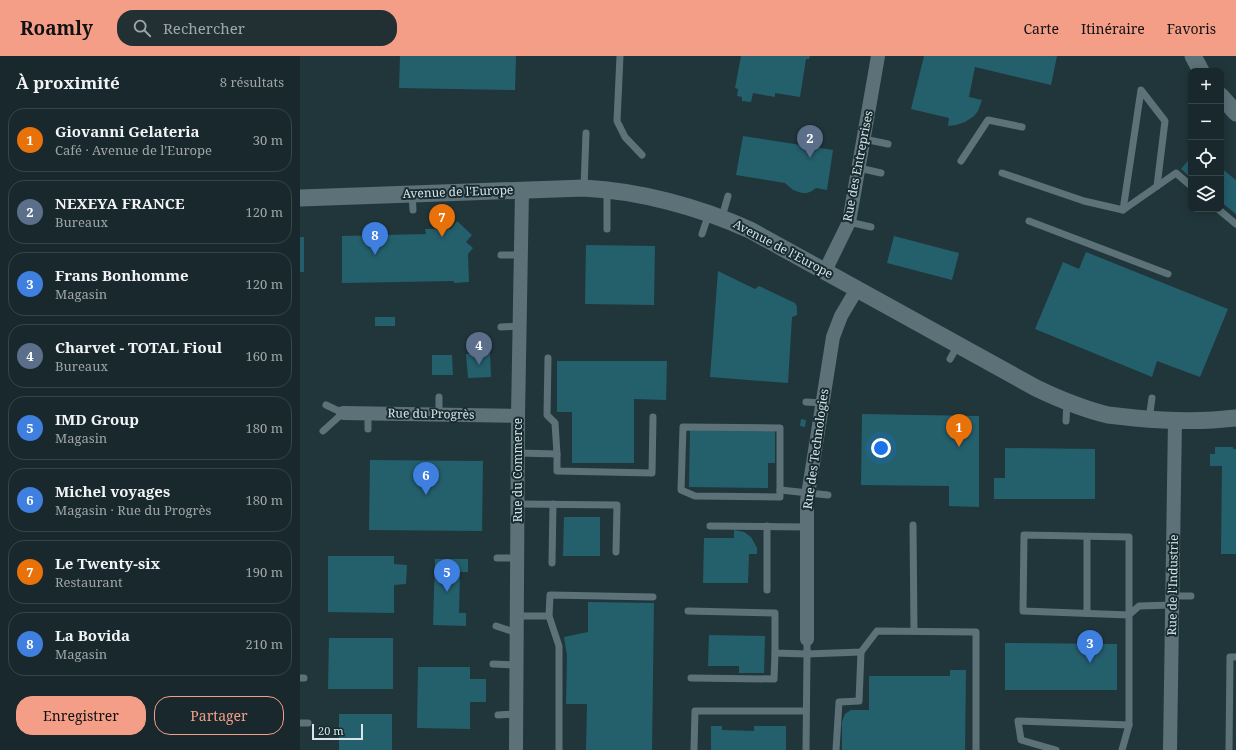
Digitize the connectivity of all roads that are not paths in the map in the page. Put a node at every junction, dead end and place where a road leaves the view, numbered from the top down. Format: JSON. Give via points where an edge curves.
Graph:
{"nodes":[{"id":1,"x":620,"y":56,"type":"edge"},
{"id":2,"x":878,"y":56,"type":"edge"},
{"id":3,"x":1193,"y":56,"type":"edge"},
{"id":4,"x":1199,"y":68,"type":"edge"},
{"id":5,"x":1224,"y":99,"type":"edge"},
{"id":6,"x":1236,"y":113,"type":"edge"},
{"id":7,"x":1022,"y":127,"type":"dead end"},
{"id":8,"x":586,"y":133,"type":"dead end"},
{"id":9,"x":864,"y":139,"type":"junction"},
{"id":10,"x":888,"y":144,"type":"dead end"},
{"id":11,"x":642,"y":155,"type":"dead end"},
{"id":12,"x":961,"y":161,"type":"dead end"},
{"id":13,"x":859,"y":168,"type":"junction"},
{"id":14,"x":881,"y":173,"type":"dead end"},
{"id":15,"x":1002,"y":173,"type":"dead end"},
{"id":16,"x":1188,"y":183,"type":"edge"},
{"id":17,"x":1157,"y":186,"type":"junction"},
{"id":18,"x":584,"y":188,"type":"junction"},
{"id":19,"x":608,"y":189,"type":"junction"},
{"id":20,"x":522,"y":190,"type":"junction"},
{"id":21,"x":728,"y":196,"type":"dead end"},
{"id":22,"x":300,"y":198,"type":"edge"},
{"id":23,"x":1123,"y":210,"type":"junction"},
{"id":24,"x":1222,"y":212,"type":"edge"},
{"id":25,"x":715,"y":215,"type":"junction"},
{"id":26,"x":1029,"y":221,"type":"dead end"},
{"id":27,"x":849,"y":222,"type":"junction"},
{"id":28,"x":1236,"y":224,"type":"edge"},
{"id":29,"x":871,"y":227,"type":"dead end"},
{"id":30,"x":607,"y":229,"type":"dead end"},
{"id":31,"x":702,"y":234,"type":"dead end"},
{"id":32,"x":501,"y":255,"type":"dead end"},
{"id":33,"x":522,"y":255,"type":"junction"},
{"id":34,"x":825,"y":271,"type":"junction"},
{"id":35,"x":1168,"y":274,"type":"dead end"},
{"id":36,"x":857,"y":289,"type":"junction"},
{"id":37,"x":520,"y":326,"type":"junction"},
{"id":38,"x":501,"y":327,"type":"dead end"},
{"id":39,"x":548,"y":358,"type":"dead end"},
{"id":40,"x":439,"y":397,"type":"dead end"},
{"id":41,"x":1152,"y":398,"type":"dead end"},
{"id":42,"x":806,"y":402,"type":"dead end"},
{"id":43,"x":1067,"y":402,"type":"junction"},
{"id":44,"x":822,"y":403,"type":"junction"},
{"id":45,"x":326,"y":405,"type":"dead end"},
{"id":46,"x":343,"y":413,"type":"junction"},
{"id":47,"x":368,"y":413,"type":"junction"},
{"id":48,"x":439,"y":414,"type":"junction"},
{"id":49,"x":518,"y":416,"type":"junction"},
{"id":50,"x":653,"y":417,"type":"dead end"},
{"id":51,"x":1236,"y":418,"type":"edge"},
{"id":52,"x":1149,"y":419,"type":"junction"},
{"id":53,"x":1175,"y":420,"type":"junction"},
{"id":54,"x":1066,"y":421,"type":"dead end"},
{"id":55,"x":368,"y":429,"type":"dead end"},
{"id":56,"x":323,"y":430,"type":"dead end"},
{"id":57,"x":518,"y":453,"type":"junction"},
{"id":58,"x":557,"y":454,"type":"junction"},
{"id":59,"x":780,"y":490,"type":"junction"},
{"id":60,"x":808,"y":494,"type":"junction"},
{"id":61,"x":828,"y":495,"type":"dead end"},
{"id":62,"x":518,"y":504,"type":"junction"},
{"id":63,"x":553,"y":504,"type":"junction"},
{"id":64,"x":913,"y":525,"type":"dead end"},
{"id":65,"x":710,"y":526,"type":"dead end"},
{"id":66,"x":767,"y":526,"type":"junction"},
{"id":67,"x":806,"y":527,"type":"junction"},
{"id":68,"x":1087,"y":537,"type":"junction"},
{"id":69,"x":616,"y":552,"type":"dead end"},
{"id":70,"x":497,"y":558,"type":"dead end"},
{"id":71,"x":517,"y":558,"type":"junction"},
{"id":72,"x":552,"y":563,"type":"dead end"},
{"id":73,"x":767,"y":590,"type":"dead end"},
{"id":74,"x":1191,"y":596,"type":"dead end"},
{"id":75,"x":653,"y":597,"type":"dead end"},
{"id":76,"x":1173,"y":601,"type":"junction"},
{"id":77,"x":688,"y":611,"type":"dead end"},
{"id":78,"x":1087,"y":613,"type":"junction"},
{"id":79,"x":1130,"y":615,"type":"junction"},
{"id":80,"x":517,"y":616,"type":"junction"},
{"id":81,"x":549,"y":616,"type":"junction"},
{"id":82,"x":496,"y":626,"type":"dead end"},
{"id":83,"x":914,"y":631,"type":"junction"},
{"id":84,"x":517,"y":633,"type":"junction"},
{"id":85,"x":806,"y":639,"type":"joint"},
{"id":86,"x":861,"y":652,"type":"junction"},
{"id":87,"x":775,"y":653,"type":"junction"},
{"id":88,"x":807,"y":654,"type":"junction"},
{"id":89,"x":1236,"y":657,"type":"edge"},
{"id":90,"x":493,"y":664,"type":"dead end"},
{"id":91,"x":516,"y":665,"type":"junction"},
{"id":92,"x":691,"y":678,"type":"dead end"},
{"id":93,"x":806,"y":711,"type":"junction"},
{"id":94,"x":516,"y":714,"type":"junction"},
{"id":95,"x":498,"y":715,"type":"dead end"},
{"id":96,"x":300,"y":723,"type":"edge"},
{"id":97,"x":308,"y":723,"type":"dead end"},
{"id":98,"x":1130,"y":725,"type":"junction"},
{"id":99,"x":516,"y":750,"type":"edge"},
{"id":100,"x":559,"y":750,"type":"edge"},
{"id":101,"x":694,"y":750,"type":"edge"},
{"id":102,"x":806,"y":750,"type":"edge"},
{"id":103,"x":836,"y":750,"type":"edge"},
{"id":104,"x":976,"y":750,"type":"edge"},
{"id":105,"x":1056,"y":750,"type":"edge"},
{"id":106,"x":1122,"y":750,"type":"edge"},
{"id":107,"x":1170,"y":750,"type":"edge"},
{"id":108,"x":1229,"y":750,"type":"edge"}],
"edges":[{"from":1,"to":11,"type":"lane","via":[[617,121],[625,137]]},
{"from":2,"to":9,"type":"street","name":"Rue des Entreprises"},
{"from":3,"to":4,"type":"street"},
{"from":5,"to":6,"type":"street"},
{"from":7,"to":12,"type":"lane","via":[[988,120]]},
{"from":8,"to":18,"type":"lane"},
{"from":9,"to":10,"type":"lane"},
{"from":9,"to":13,"type":"street","name":"Rue des Entreprises"},
{"from":13,"to":14,"type":"lane"},
{"from":13,"to":27,"type":"street","name":"Rue des Entreprises"},
{"from":15,"to":23,"type":"lane","via":[[1084,201]]},
{"from":16,"to":17,"type":"lane","via":[[1176,173]]},
{"from":17,"to":23,"type":"lane"},
{"from":17,"to":23,"type":"lane","via":[[1165,121],[1141,90]]},
{"from":18,"to":19,"type":"street","name":"Avenue de l'Europe"},
{"from":18,"to":20,"type":"street","name":"Avenue de l'Europe"},
{"from":19,"to":25,"type":"street","name":"Avenue de l'Europe","via":[[631,192]]},
{"from":19,"to":30,"type":"lane"},
{"from":20,"to":22,"type":"street","name":"Avenue de l'Europe","via":[[412,202]]},
{"from":20,"to":33,"type":"street","name":"Rue du Commerce"},
{"from":21,"to":25,"type":"lane"},
{"from":24,"to":28,"type":"lane"},
{"from":25,"to":31,"type":"lane"},
{"from":25,"to":34,"type":"street","name":"Avenue de l'Europe","via":[[771,240]]},
{"from":26,"to":35,"type":"lane"},
{"from":27,"to":29,"type":"lane"},
{"from":27,"to":34,"type":"street","name":"Rue des Entreprises"},
{"from":32,"to":33,"type":"lane"},
{"from":33,"to":37,"type":"street","name":"Rue du Commerce"},
{"from":34,"to":36,"type":"street","name":"Avenue de l'Europe"},
{"from":36,"to":43,"type":"street","name":"Avenue de l'Europe","via":[[954,352]]},
{"from":36,"to":44,"type":"street","name":"Rue des Technologies","via":[[841,316],[833,337]]},
{"from":37,"to":38,"type":"lane"},
{"from":37,"to":49,"type":"street","name":"Rue du Commerce"},
{"from":39,"to":58,"type":"lane","via":[[547,415],[555,424]]},
{"from":40,"to":48,"type":"lane"},
{"from":41,"to":52,"type":"lane"},
{"from":42,"to":44,"type":"lane"},
{"from":43,"to":52,"type":"street","name":"Avenue de l'Europe","via":[[1109,415]]},
{"from":43,"to":54,"type":"lane"},
{"from":44,"to":60,"type":"street","name":"Rue des Technologies"},
{"from":45,"to":46,"type":"lane"},
{"from":46,"to":47,"type":"street","name":"Rue du Progrès"},
{"from":46,"to":56,"type":"lane"},
{"from":47,"to":48,"type":"street","name":"Rue du Progrès"},
{"from":47,"to":55,"type":"lane"},
{"from":48,"to":49,"type":"street","name":"Rue du Progrès"},
{"from":49,"to":57,"type":"street","name":"Rue du Commerce"},
{"from":50,"to":58,"type":"lane","via":[[652,473],[557,471]]},
{"from":51,"to":53,"type":"street","name":"Avenue de l'Europe"},
{"from":52,"to":53,"type":"street","name":"Avenue de l'Europe"},
{"from":53,"to":76,"type":"street","name":"Rue de l'Industrie"},
{"from":57,"to":58,"type":"lane"},
{"from":57,"to":62,"type":"street","name":"Rue du Commerce"},
{"from":59,"to":59,"type":"lane","via":[[780,496],[694,496],[681,490],[683,427],[780,428]]},
{"from":59,"to":60,"type":"lane"},
{"from":60,"to":61,"type":"lane"},
{"from":60,"to":67,"type":"street","name":"Rue des Technologies"},
{"from":62,"to":63,"type":"lane"},
{"from":62,"to":71,"type":"street","name":"Rue du Commerce"},
{"from":63,"to":69,"type":"lane","via":[[617,505]]},
{"from":63,"to":72,"type":"lane"},
{"from":64,"to":83,"type":"lane"},
{"from":65,"to":66,"type":"lane"},
{"from":66,"to":67,"type":"lane"},
{"from":66,"to":73,"type":"lane"},
{"from":67,"to":85,"type":"street","name":"Rue des Technologies"},
{"from":68,"to":78,"type":"lane"},
{"from":68,"to":78,"type":"lane","via":[[1024,536],[1023,611]]},
{"from":68,"to":79,"type":"lane","via":[[1130,538]]},
{"from":70,"to":71,"type":"lane"},
{"from":71,"to":80,"type":"street","name":"Rue du Commerce"},
{"from":74,"to":76,"type":"lane"},
{"from":75,"to":81,"type":"lane","via":[[550,595]]},
{"from":76,"to":79,"type":"lane","via":[[1139,606]]},
{"from":76,"to":107,"type":"street","name":"Rue de l'Industrie"},
{"from":77,"to":87,"type":"lane","via":[[775,613]]},
{"from":78,"to":79,"type":"lane"},
{"from":79,"to":98,"type":"lane"},
{"from":80,"to":81,"type":"lane"},
{"from":80,"to":84,"type":"street","name":"Rue du Commerce"},
{"from":81,"to":100,"type":"lane","via":[[559,646]]},
{"from":82,"to":84,"type":"lane"},
{"from":83,"to":86,"type":"lane","via":[[877,631]]},
{"from":83,"to":104,"type":"lane","via":[[976,632]]},
{"from":84,"to":91,"type":"street","name":"Rue du Commerce"},
{"from":85,"to":88,"type":"lane"},
{"from":86,"to":88,"type":"lane"},
{"from":86,"to":103,"type":"lane","via":[[859,701],[839,702]]},
{"from":87,"to":88,"type":"lane"},
{"from":87,"to":92,"type":"lane","via":[[774,679]]},
{"from":88,"to":93,"type":"lane"},
{"from":89,"to":108,"type":"lane","via":[[1230,657]]},
{"from":90,"to":91,"type":"lane"},
{"from":91,"to":94,"type":"street","name":"Rue du Commerce"},
{"from":93,"to":101,"type":"lane","via":[[695,711]]},
{"from":93,"to":102,"type":"lane"},
{"from":94,"to":95,"type":"lane"},
{"from":94,"to":99,"type":"street","name":"Rue du Commerce"},
{"from":96,"to":97,"type":"lane"},
{"from":98,"to":105,"type":"lane","via":[[1018,721],[1021,740]]},
{"from":98,"to":106,"type":"lane"}]}
